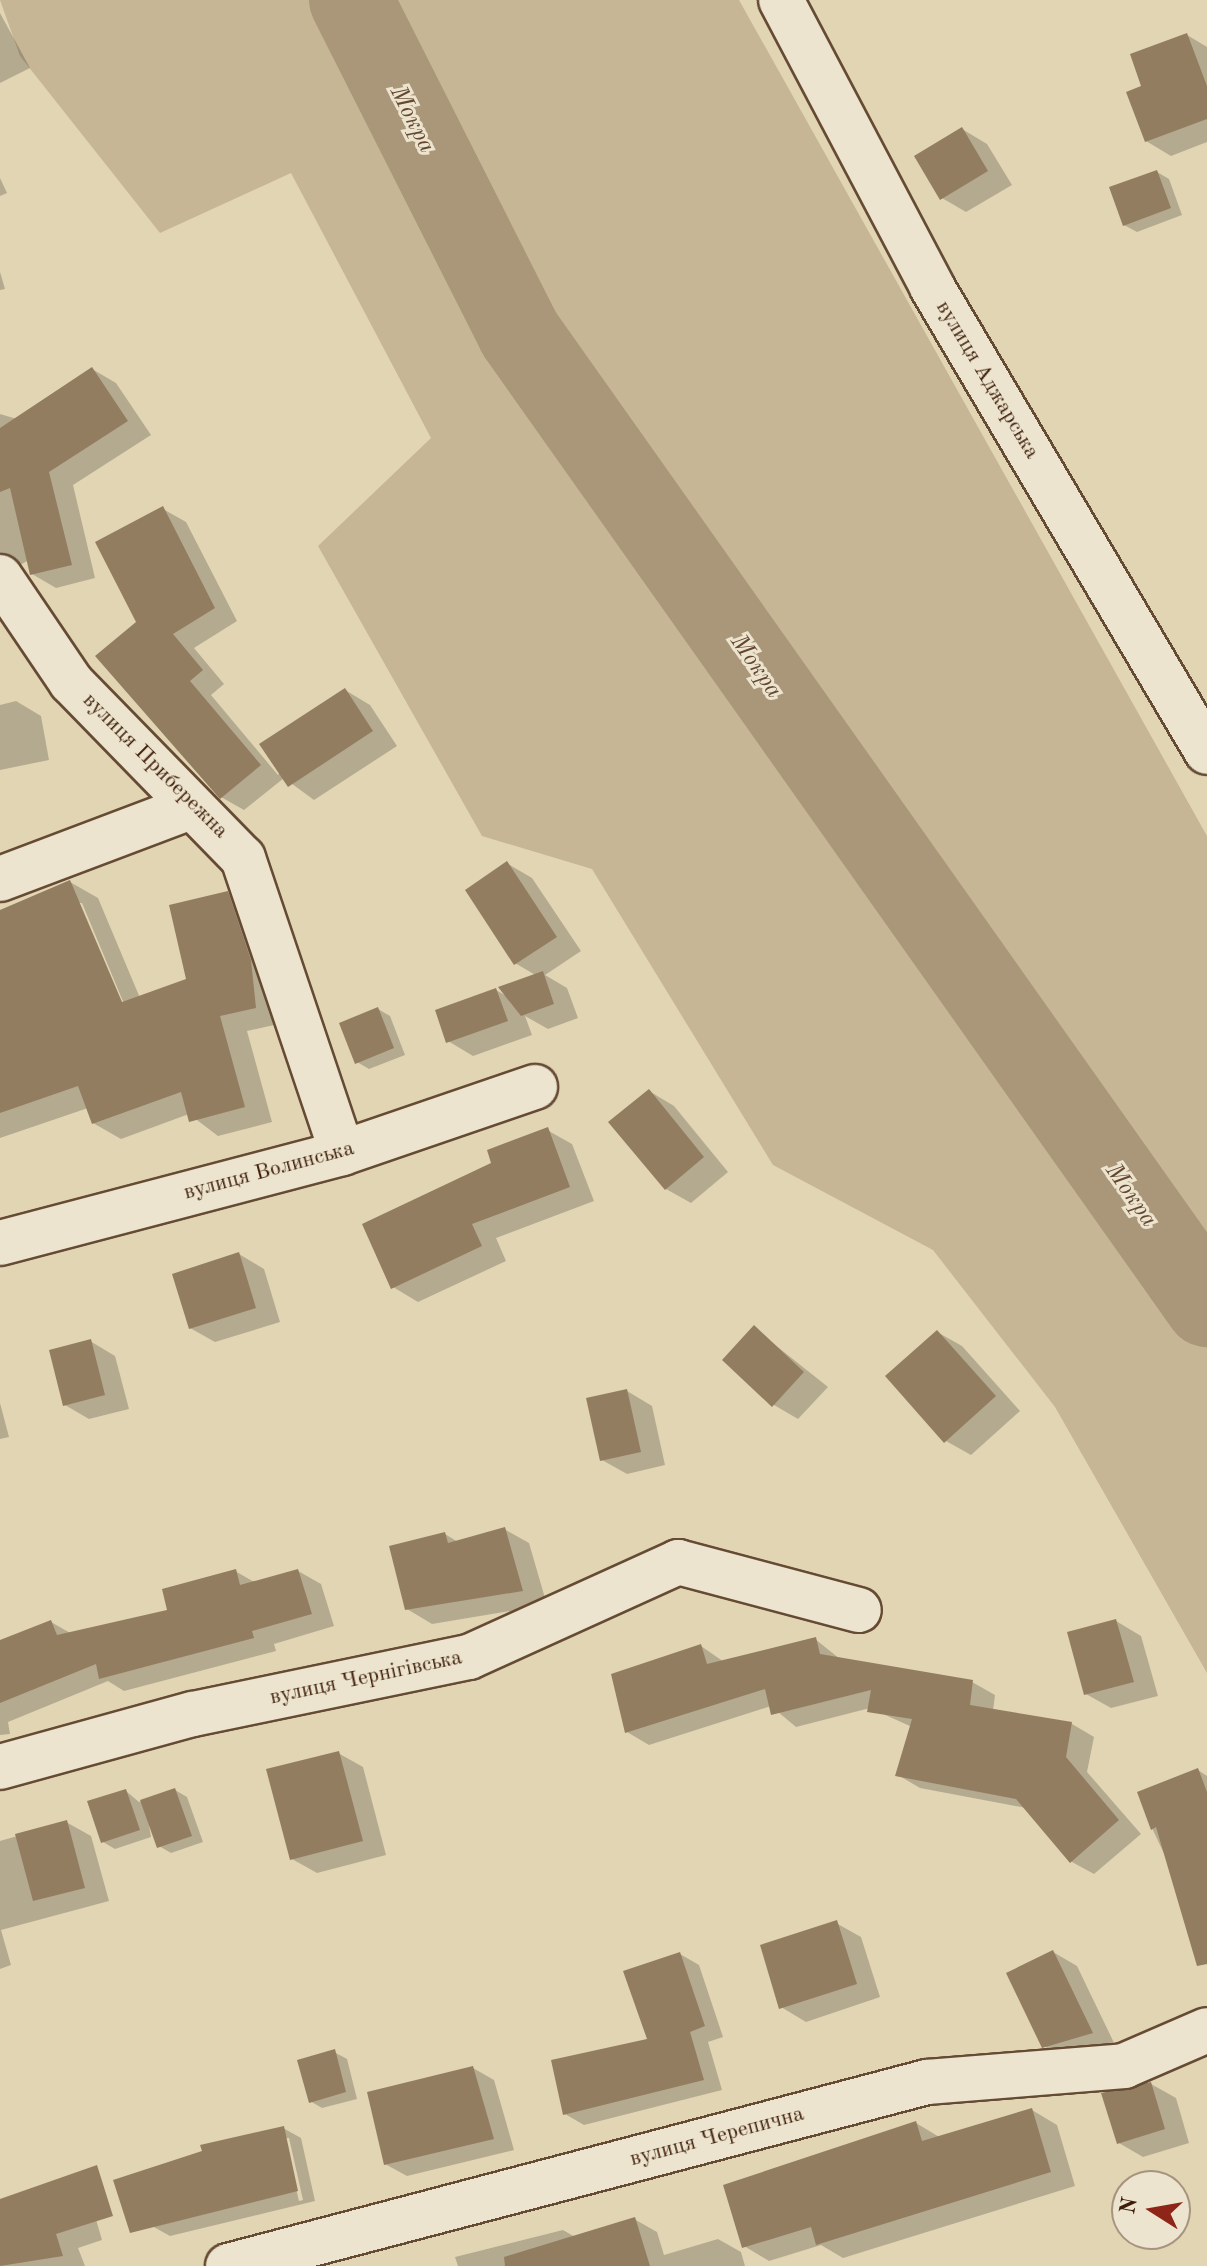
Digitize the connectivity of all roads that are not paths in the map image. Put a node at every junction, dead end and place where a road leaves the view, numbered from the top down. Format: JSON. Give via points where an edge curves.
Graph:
{"nodes":[{"id":1,"x":781,"y":0,"type":"edge"},
{"id":2,"x":0,"y":577,"type":"edge"},
{"id":3,"x":1207,"y":752,"type":"edge"},
{"id":4,"x":191,"y":807,"type":"junction"},
{"id":5,"x":0,"y":879,"type":"edge"},
{"id":6,"x":535,"y":1087,"type":"dead end"},
{"id":7,"x":342,"y":1153,"type":"junction"},
{"id":8,"x":0,"y":1243,"type":"edge"},
{"id":9,"x":859,"y":1610,"type":"dead end"},
{"id":10,"x":0,"y":1767,"type":"edge"},
{"id":11,"x":1207,"y":2030,"type":"edge"},
{"id":12,"x":228,"y":2266,"type":"edge"}],
"edges":[{"from":1,"to":3,"type":"street","name":"вулиця Аджарська","via":[[932,287]]},
{"from":2,"to":4,"type":"street","name":"вулиця Прибережна","via":[[71,682]]},
{"from":4,"to":5,"type":"street"},
{"from":4,"to":7,"type":"street","name":"вулиця Прибережна","via":[[215,822],[243,858]]},
{"from":6,"to":7,"type":"street","name":"вулиця Волинська"},
{"from":7,"to":8,"type":"street","name":"вулиця Волинська"},
{"from":9,"to":10,"type":"street","name":"вулиця Чернігівська","via":[[678,1562],[469,1657],[193,1714]]},
{"from":11,"to":12,"type":"street","name":"вулиця Черепична","via":[[1124,2066],[927,2082]]}]}
